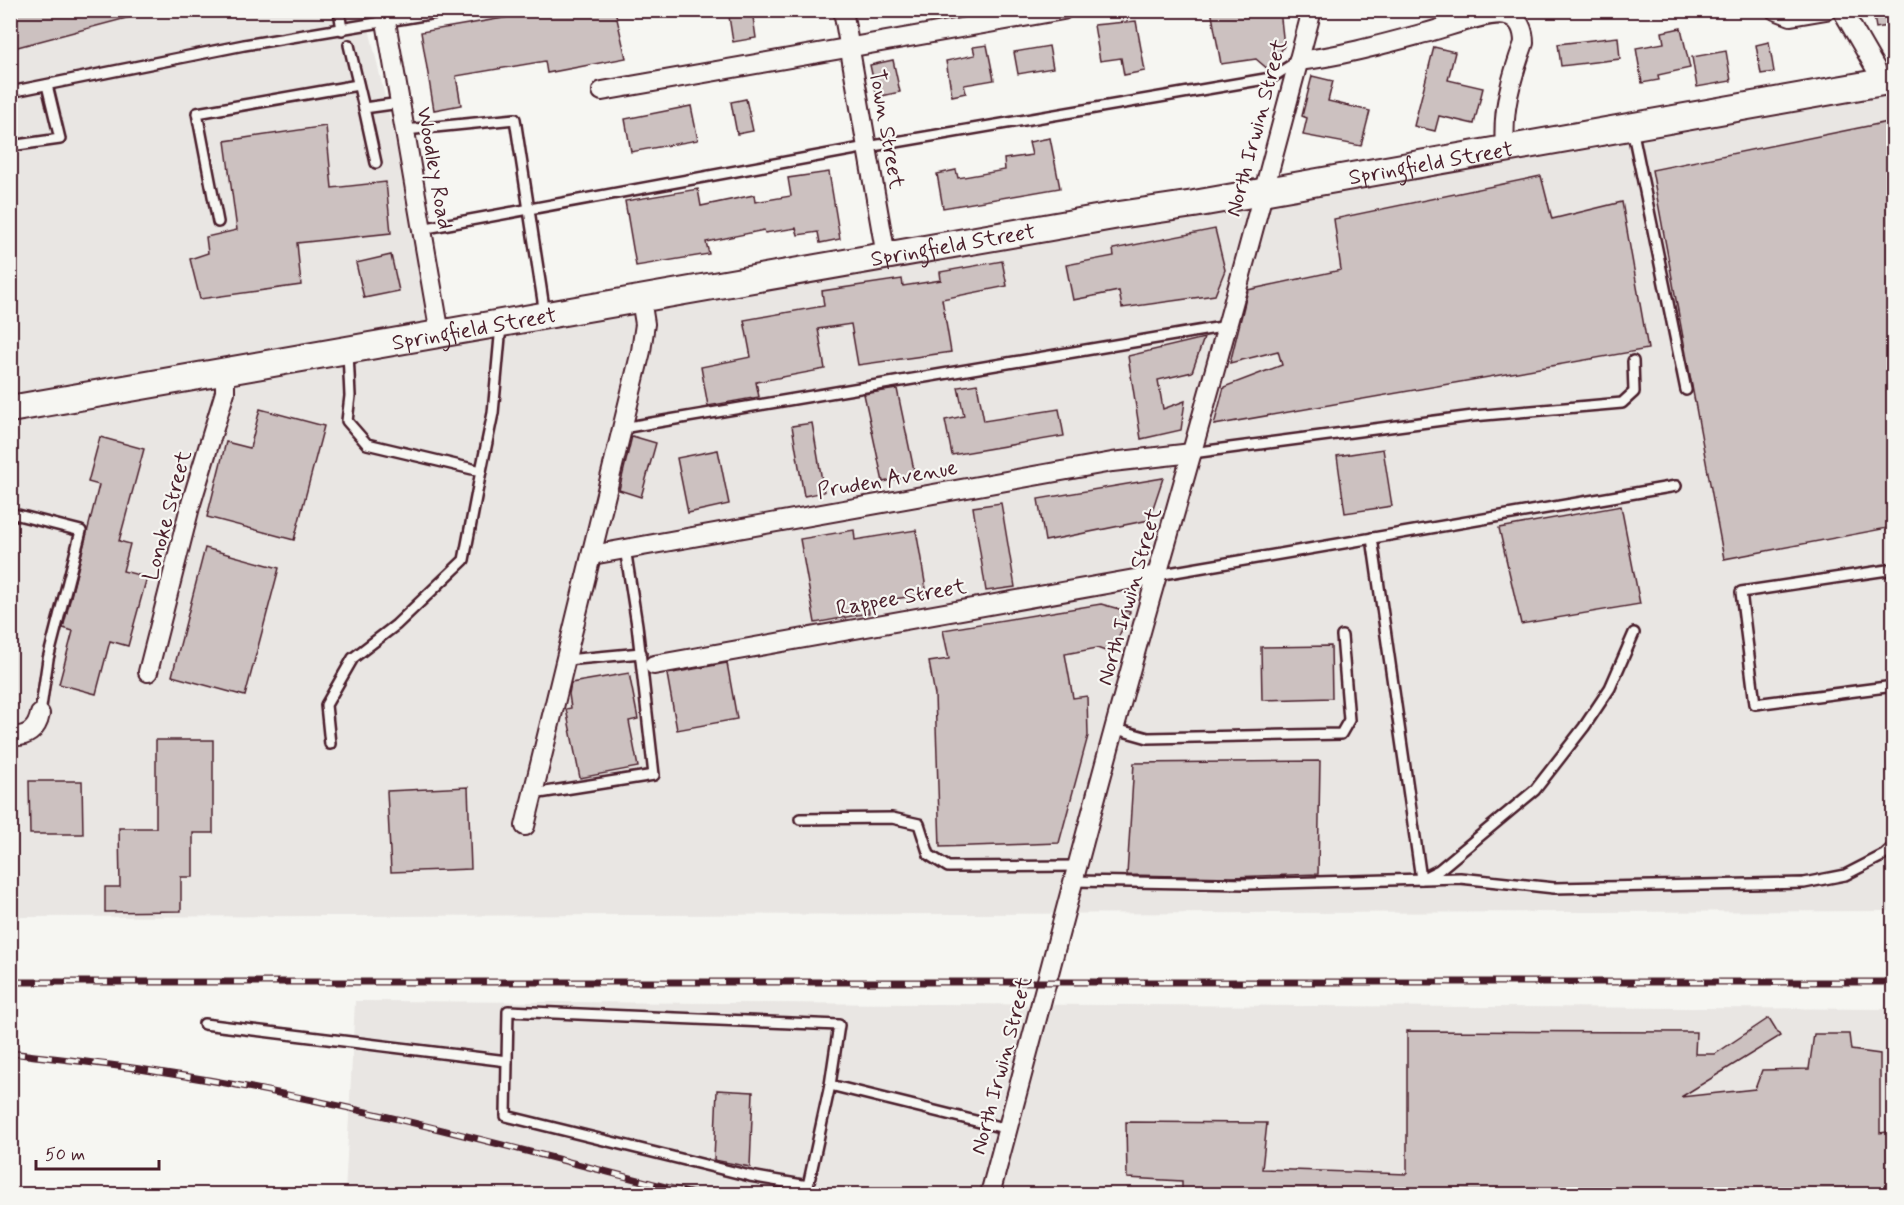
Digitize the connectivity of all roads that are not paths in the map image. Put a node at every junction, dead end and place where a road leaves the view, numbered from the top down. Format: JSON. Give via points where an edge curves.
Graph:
{"nodes":[{"id":1,"x":339,"y":10,"type":"edge"},
{"id":2,"x":454,"y":10,"type":"edge"},
{"id":3,"x":843,"y":10,"type":"edge"},
{"id":4,"x":1063,"y":10,"type":"edge"},
{"id":5,"x":1311,"y":10,"type":"edge"},
{"id":6,"x":1775,"y":10,"type":"edge"},
{"id":7,"x":1826,"y":10,"type":"edge"},
{"id":8,"x":1842,"y":10,"type":"edge"},
{"id":9,"x":385,"y":17,"type":"edge"},
{"id":10,"x":342,"y":30,"type":"junction"},
{"id":11,"x":349,"y":45,"type":"dead end"},
{"id":12,"x":850,"y":49,"type":"junction"},
{"id":13,"x":1298,"y":61,"type":"junction"},
{"id":14,"x":1887,"y":81,"type":"edge"},
{"id":15,"x":47,"y":85,"type":"junction"},
{"id":16,"x":358,"y":85,"type":"junction"},
{"id":17,"x":602,"y":91,"type":"dead end"},
{"id":18,"x":10,"y":92,"type":"edge"},
{"id":19,"x":400,"y":103,"type":"junction"},
{"id":20,"x":364,"y":108,"type":"junction"},
{"id":21,"x":1632,"y":125,"type":"junction"},
{"id":22,"x":405,"y":130,"type":"junction"},
{"id":23,"x":10,"y":146,"type":"edge"},
{"id":24,"x":867,"y":147,"type":"junction"},
{"id":25,"x":1505,"y":147,"type":"junction"},
{"id":26,"x":376,"y":163,"type":"dead end"},
{"id":27,"x":1264,"y":190,"type":"junction"},
{"id":28,"x":531,"y":208,"type":"junction"},
{"id":29,"x":218,"y":222,"type":"dead end"},
{"id":30,"x":421,"y":229,"type":"junction"},
{"id":31,"x":886,"y":256,"type":"junction"},
{"id":32,"x":640,"y":299,"type":"junction"},
{"id":33,"x":546,"y":317,"type":"junction"},
{"id":34,"x":501,"y":324,"type":"junction"},
{"id":35,"x":1228,"y":326,"type":"junction"},
{"id":36,"x":440,"y":334,"type":"junction"},
{"id":37,"x":348,"y":350,"type":"junction"},
{"id":38,"x":1633,"y":361,"type":"dead end"},
{"id":39,"x":225,"y":371,"type":"junction"},
{"id":40,"x":1686,"y":390,"type":"dead end"},
{"id":41,"x":10,"y":409,"type":"edge"},
{"id":42,"x":622,"y":429,"type":"junction"},
{"id":43,"x":1192,"y":453,"type":"junction"},
{"id":44,"x":481,"y":471,"type":"junction"},
{"id":45,"x":1676,"y":486,"type":"dead end"},
{"id":46,"x":10,"y":513,"type":"edge"},
{"id":47,"x":1372,"y":538,"type":"junction"},
{"id":48,"x":626,"y":548,"type":"junction"},
{"id":49,"x":592,"y":555,"type":"junction"},
{"id":50,"x":1893,"y":569,"type":"edge"},
{"id":51,"x":1157,"y":575,"type":"junction"},
{"id":52,"x":1634,"y":633,"type":"dead end"},
{"id":53,"x":1342,"y":636,"type":"dead end"},
{"id":54,"x":647,"y":659,"type":"junction"},
{"id":55,"x":566,"y":660,"type":"junction"},
{"id":56,"x":148,"y":672,"type":"dead end"},
{"id":57,"x":1893,"y":686,"type":"edge"},
{"id":58,"x":40,"y":714,"type":"joint"},
{"id":59,"x":1116,"y":729,"type":"junction"},
{"id":60,"x":10,"y":736,"type":"edge"},
{"id":61,"x":330,"y":744,"type":"dead end"},
{"id":62,"x":533,"y":794,"type":"junction"},
{"id":63,"x":800,"y":819,"type":"dead end"},
{"id":64,"x":525,"y":826,"type":"dead end"},
{"id":65,"x":1893,"y":846,"type":"edge"},
{"id":66,"x":1077,"y":874,"type":"junction"},
{"id":67,"x":1421,"y":879,"type":"junction"},
{"id":68,"x":204,"y":1024,"type":"dead end"},
{"id":69,"x":507,"y":1061,"type":"junction"},
{"id":70,"x":831,"y":1085,"type":"junction"},
{"id":71,"x":1008,"y":1129,"type":"junction"},
{"id":72,"x":990,"y":1194,"type":"edge"}],
"edges":[{"from":1,"to":10,"type":"lane"},
{"from":2,"to":9,"type":"lane"},
{"from":3,"to":12,"type":"street","name":"Town Street"},
{"from":4,"to":12,"type":"street"},
{"from":5,"to":13,"type":"street","name":"North Irwin Street"},
{"from":6,"to":7,"type":"street","via":[[1791,16]]},
{"from":8,"to":14,"type":"street"},
{"from":9,"to":10,"type":"lane"},
{"from":9,"to":19,"type":"street","name":"Woodley Road"},
{"from":10,"to":15,"type":"lane","via":[[244,45]]},
{"from":11,"to":16,"type":"lane"},
{"from":12,"to":17,"type":"street"},
{"from":12,"to":24,"type":"street","name":"Town Street"},
{"from":13,"to":24,"type":"lane","via":[[1271,78]]},
{"from":13,"to":25,"type":"street","via":[[1505,14],[1514,18],[1524,34],[1524,43],[1506,101]]},
{"from":13,"to":27,"type":"street","name":"North Irwin Street"},
{"from":14,"to":21,"type":"main road","name":"Springfield Street"},
{"from":15,"to":18,"type":"lane"},
{"from":15,"to":23,"type":"lane","via":[[60,139]]},
{"from":16,"to":20,"type":"lane"},
{"from":16,"to":29,"type":"lane","via":[[197,113]]},
{"from":19,"to":20,"type":"lane"},
{"from":19,"to":22,"type":"street","name":"Woodley Road"},
{"from":20,"to":26,"type":"lane"},
{"from":21,"to":25,"type":"main road","name":"Springfield Street"},
{"from":21,"to":40,"type":"lane"},
{"from":22,"to":28,"type":"lane","via":[[515,119]]},
{"from":22,"to":30,"type":"street","name":"Woodley Road"},
{"from":24,"to":28,"type":"lane"},
{"from":24,"to":31,"type":"street","name":"Town Street"},
{"from":25,"to":27,"type":"main road","name":"Springfield Street"},
{"from":27,"to":31,"type":"main road","name":"Springfield Street"},
{"from":27,"to":35,"type":"street","name":"North Irwin Street"},
{"from":28,"to":30,"type":"lane"},
{"from":28,"to":33,"type":"lane"},
{"from":30,"to":36,"type":"street","name":"Woodley Road"},
{"from":31,"to":32,"type":"main road","name":"Springfield Street"},
{"from":32,"to":33,"type":"main road","name":"Springfield Street"},
{"from":32,"to":42,"type":"street","via":[[645,324]]},
{"from":33,"to":34,"type":"main road","name":"Springfield Street"},
{"from":34,"to":36,"type":"main road","name":"Springfield Street"},
{"from":34,"to":44,"type":"lane","via":[[493,413]]},
{"from":35,"to":42,"type":"lane"},
{"from":35,"to":43,"type":"street","name":"North Irwin Street"},
{"from":36,"to":37,"type":"main road","name":"Springfield Street"},
{"from":37,"to":39,"type":"main road","name":"Springfield Street"},
{"from":37,"to":44,"type":"lane","via":[[347,421],[367,444]]},
{"from":38,"to":43,"type":"lane","via":[[1634,392],[1622,403],[1473,416]]},
{"from":39,"to":41,"type":"main road","name":"Springfield Street"},
{"from":39,"to":56,"type":"street","name":"Lonoke Street","via":[[225,393],[190,507]]},
{"from":42,"to":49,"type":"street"},
{"from":43,"to":48,"type":"street","name":"Pruden Avenue","via":[[1112,462]]},
{"from":43,"to":51,"type":"street","name":"North Irwin Street"},
{"from":44,"to":61,"type":"lane","via":[[464,561],[396,625],[353,658],[326,705]]},
{"from":45,"to":47,"type":"lane"},
{"from":46,"to":58,"type":"lane","via":[[81,531],[48,659]]},
{"from":47,"to":51,"type":"lane"},
{"from":47,"to":67,"type":"lane"},
{"from":48,"to":49,"type":"street","name":"Pruden Avenue"},
{"from":48,"to":54,"type":"lane"},
{"from":49,"to":55,"type":"street"},
{"from":50,"to":57,"type":"lane","via":[[1741,592],[1755,704]]},
{"from":51,"to":54,"type":"street","name":"Rappee Street"},
{"from":51,"to":59,"type":"street","name":"North Irwin Street"},
{"from":52,"to":67,"type":"lane","via":[[1610,688],[1535,790],[1438,870]]},
{"from":53,"to":59,"type":"lane","via":[[1349,720],[1341,734],[1148,738]]},
{"from":54,"to":55,"type":"lane"},
{"from":54,"to":62,"type":"lane","via":[[654,775]]},
{"from":55,"to":62,"type":"street"},
{"from":58,"to":60,"type":"street","via":[[38,723],[26,735]]},
{"from":59,"to":66,"type":"street","name":"North Irwin Street"},
{"from":62,"to":64,"type":"street"},
{"from":63,"to":66,"type":"lane","via":[[892,818],[919,824],[930,855],[948,867]]},
{"from":65,"to":67,"type":"lane","via":[[1884,855],[1845,875],[1804,883],[1554,888],[1460,878]]},
{"from":66,"to":67,"type":"lane","via":[[1248,884]]},
{"from":66,"to":71,"type":"street","name":"North Irwin Street"},
{"from":68,"to":69,"type":"lane"},
{"from":69,"to":70,"type":"lane","via":[[508,1011],[839,1025]]},
{"from":69,"to":70,"type":"lane","via":[[506,1116],[750,1176],[808,1186]]},
{"from":70,"to":71,"type":"lane"},
{"from":71,"to":72,"type":"street","name":"North Irwin Street"}]}
